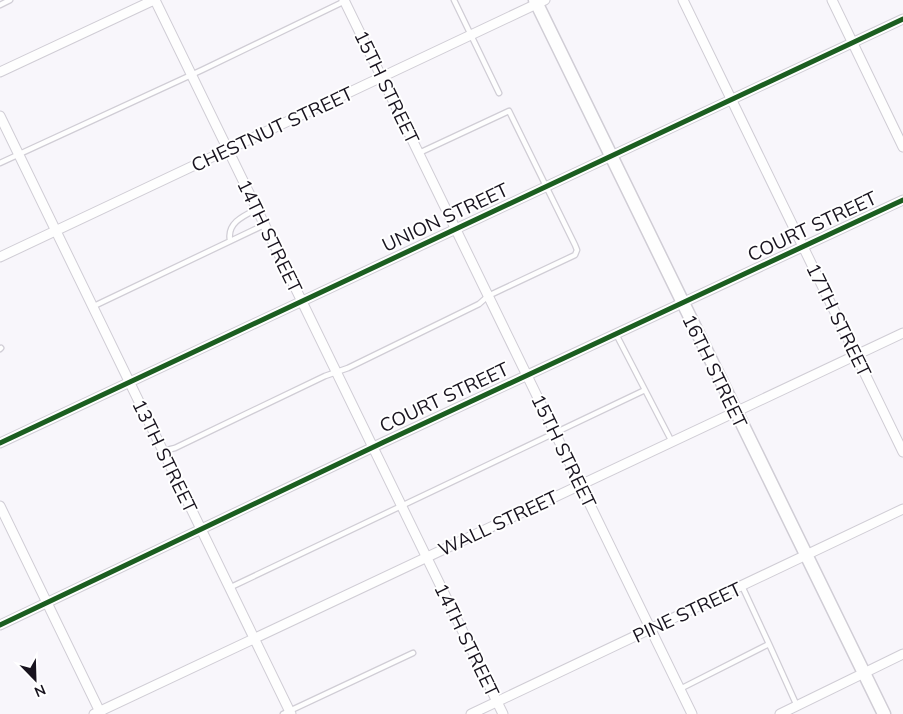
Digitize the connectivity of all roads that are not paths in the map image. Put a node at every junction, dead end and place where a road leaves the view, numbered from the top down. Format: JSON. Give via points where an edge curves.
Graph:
{"nodes":[{"id":1,"x":10,"y":0,"type":"edge"},
{"id":2,"x":155,"y":0,"type":"edge"},
{"id":3,"x":345,"y":0,"type":"edge"},
{"id":4,"x":454,"y":0,"type":"edge"},
{"id":5,"x":683,"y":0,"type":"edge"},
{"id":6,"x":832,"y":0,"type":"edge"},
{"id":7,"x":539,"y":1,"type":"edge"},
{"id":8,"x":0,"y":5,"type":"edge"},
{"id":9,"x":903,"y":18,"type":"edge"},
{"id":10,"x":471,"y":35,"type":"junction"},
{"id":11,"x":852,"y":42,"type":"junction"},
{"id":12,"x":0,"y":72,"type":"edge"},
{"id":13,"x":191,"y":74,"type":"junction"},
{"id":14,"x":382,"y":77,"type":"junction"},
{"id":15,"x":499,"y":94,"type":"dead end"},
{"id":16,"x":731,"y":98,"type":"junction"},
{"id":17,"x":0,"y":116,"type":"edge"},
{"id":18,"x":903,"y":147,"type":"edge"},
{"id":19,"x":228,"y":150,"type":"junction"},
{"id":20,"x":419,"y":153,"type":"junction"},
{"id":21,"x":18,"y":154,"type":"junction"},
{"id":22,"x":611,"y":156,"type":"junction"},
{"id":23,"x":0,"y":163,"type":"edge"},
{"id":24,"x":545,"y":187,"type":"junction"},
{"id":25,"x":903,"y":200,"type":"edge"},
{"id":26,"x":257,"y":209,"type":"junction"},
{"id":27,"x":264,"y":224,"type":"junction"},
{"id":28,"x":456,"y":229,"type":"junction"},
{"id":29,"x":56,"y":231,"type":"junction"},
{"id":30,"x":230,"y":240,"type":"junction"},
{"id":31,"x":804,"y":247,"type":"junction"},
{"id":32,"x":0,"y":257,"type":"edge"},
{"id":33,"x":488,"y":296,"type":"junction"},
{"id":34,"x":302,"y":301,"type":"junction"},
{"id":35,"x":682,"y":302,"type":"junction"},
{"id":36,"x":92,"y":307,"type":"junction"},
{"id":37,"x":616,"y":333,"type":"junction"},
{"id":38,"x":903,"y":333,"type":"edge"},
{"id":39,"x":857,"y":355,"type":"junction"},
{"id":40,"x":336,"y":372,"type":"junction"},
{"id":41,"x":527,"y":376,"type":"junction"},
{"id":42,"x":129,"y":382,"type":"junction"},
{"id":43,"x":645,"y":390,"type":"junction"},
{"id":44,"x":736,"y":412,"type":"junction"},
{"id":45,"x":555,"y":432,"type":"junction"},
{"id":46,"x":672,"y":442,"type":"junction"},
{"id":47,"x":0,"y":443,"type":"edge"},
{"id":48,"x":373,"y":448,"type":"junction"},
{"id":49,"x":163,"y":451,"type":"junction"},
{"id":50,"x":903,"y":452,"type":"edge"},
{"id":51,"x":580,"y":485,"type":"junction"},
{"id":52,"x":0,"y":506,"type":"edge"},
{"id":53,"x":401,"y":506,"type":"junction"},
{"id":54,"x":903,"y":509,"type":"edge"},
{"id":55,"x":201,"y":529,"type":"junction"},
{"id":56,"x":806,"y":556,"type":"junction"},
{"id":57,"x":426,"y":558,"type":"junction"},
{"id":58,"x":742,"y":586,"type":"junction"},
{"id":59,"x":229,"y":588,"type":"junction"},
{"id":60,"x":47,"y":603,"type":"junction"},
{"id":61,"x":0,"y":625,"type":"edge"},
{"id":62,"x":650,"y":629,"type":"junction"},
{"id":63,"x":255,"y":638,"type":"junction"},
{"id":64,"x":769,"y":644,"type":"junction"},
{"id":65,"x":413,"y":652,"type":"dead end"},
{"id":66,"x":903,"y":654,"type":"edge"},
{"id":67,"x":864,"y":672,"type":"junction"},
{"id":68,"x":680,"y":690,"type":"junction"},
{"id":69,"x":497,"y":702,"type":"junction"},
{"id":70,"x":797,"y":706,"type":"junction"},
{"id":71,"x":98,"y":713,"type":"edge"},
{"id":72,"x":288,"y":713,"type":"edge"},
{"id":73,"x":471,"y":714,"type":"edge"},
{"id":74,"x":503,"y":714,"type":"edge"},
{"id":75,"x":692,"y":714,"type":"edge"},
{"id":76,"x":780,"y":714,"type":"edge"},
{"id":77,"x":884,"y":714,"type":"edge"}],
"edges":[{"from":1,"to":8,"type":"lane"},
{"from":2,"to":12,"type":"street"},
{"from":2,"to":13,"type":"street","name":"14TH STREET"},
{"from":3,"to":13,"type":"lane"},
{"from":3,"to":14,"type":"street","name":"15TH STREET"},
{"from":4,"to":10,"type":"lane"},
{"from":5,"to":16,"type":"street","name":"17TH STREET"},
{"from":6,"to":11,"type":"street"},
{"from":7,"to":10,"type":"street","name":"CHESTNUT STREET"},
{"from":7,"to":22,"type":"street","name":"16TH STREET"},
{"from":9,"to":11,"type":"street","name":"UNION STREET"},
{"from":10,"to":14,"type":"street","name":"CHESTNUT STREET"},
{"from":10,"to":15,"type":"lane"},
{"from":11,"to":16,"type":"street","name":"UNION STREET"},
{"from":11,"to":18,"type":"street"},
{"from":13,"to":19,"type":"street","name":"14TH STREET"},
{"from":13,"to":21,"type":"lane"},
{"from":14,"to":19,"type":"street","name":"CHESTNUT STREET"},
{"from":14,"to":20,"type":"street","name":"15TH STREET"},
{"from":16,"to":22,"type":"street","name":"UNION STREET"},
{"from":16,"to":31,"type":"street","name":"17TH STREET"},
{"from":17,"to":21,"type":"street","name":"13TH STREET"},
{"from":19,"to":26,"type":"street","name":"14TH STREET"},
{"from":19,"to":29,"type":"street","name":"CHESTNUT STREET"},
{"from":20,"to":24,"type":"lane","via":[[509,111]]},
{"from":20,"to":28,"type":"street","name":"15TH STREET"},
{"from":21,"to":23,"type":"lane"},
{"from":21,"to":29,"type":"street","name":"13TH STREET"},
{"from":22,"to":24,"type":"street","name":"UNION STREET"},
{"from":22,"to":35,"type":"street","name":"16TH STREET"},
{"from":24,"to":28,"type":"street","name":"UNION STREET"},
{"from":24,"to":33,"type":"lane","via":[[575,244],[575,255]]},
{"from":25,"to":31,"type":"street","name":"COURT STREET"},
{"from":26,"to":27,"type":"street","name":"14TH STREET"},
{"from":26,"to":30,"type":"lane","via":[[232,225],[228,233]]},
{"from":27,"to":30,"type":"lane"},
{"from":27,"to":34,"type":"street","name":"14TH STREET"},
{"from":28,"to":33,"type":"street","name":"15TH STREET"},
{"from":28,"to":34,"type":"street","name":"UNION STREET"},
{"from":29,"to":32,"type":"street","name":"CHESTNUT STREET"},
{"from":29,"to":36,"type":"street","name":"13TH STREET"},
{"from":30,"to":36,"type":"lane"},
{"from":31,"to":35,"type":"street","name":"COURT STREET"},
{"from":31,"to":39,"type":"street","name":"17TH STREET"},
{"from":33,"to":40,"type":"lane","via":[[479,304]]},
{"from":33,"to":41,"type":"street","name":"15TH STREET"},
{"from":34,"to":40,"type":"street","name":"14TH STREET"},
{"from":34,"to":42,"type":"street","name":"UNION STREET"},
{"from":35,"to":37,"type":"street","name":"COURT STREET"},
{"from":35,"to":44,"type":"street","name":"16TH STREET"},
{"from":36,"to":42,"type":"street","name":"13TH STREET"},
{"from":37,"to":41,"type":"street","name":"COURT STREET"},
{"from":37,"to":43,"type":"lane"},
{"from":38,"to":39,"type":"street","name":"WALL STREET"},
{"from":39,"to":44,"type":"street","name":"WALL STREET"},
{"from":39,"to":50,"type":"street","name":"17TH STREET"},
{"from":40,"to":48,"type":"street","name":"14TH STREET"},
{"from":40,"to":49,"type":"lane"},
{"from":41,"to":45,"type":"street","name":"15TH STREET"},
{"from":41,"to":48,"type":"street","name":"COURT STREET"},
{"from":42,"to":47,"type":"street","name":"UNION STREET"},
{"from":42,"to":49,"type":"street","name":"13TH STREET"},
{"from":43,"to":45,"type":"lane"},
{"from":43,"to":46,"type":"lane"},
{"from":44,"to":46,"type":"street","name":"WALL STREET"},
{"from":44,"to":56,"type":"street","name":"16TH STREET"},
{"from":45,"to":51,"type":"street","name":"15TH STREET"},
{"from":45,"to":53,"type":"lane"},
{"from":46,"to":51,"type":"street","name":"WALL STREET"},
{"from":48,"to":53,"type":"street","name":"14TH STREET"},
{"from":48,"to":55,"type":"street","name":"COURT STREET"},
{"from":49,"to":55,"type":"street","name":"13TH STREET"},
{"from":51,"to":57,"type":"street","name":"WALL STREET"},
{"from":51,"to":62,"type":"street","name":"15TH STREET"},
{"from":52,"to":60,"type":"street"},
{"from":53,"to":57,"type":"street","name":"14TH STREET"},
{"from":53,"to":59,"type":"lane"},
{"from":54,"to":56,"type":"street","name":"PINE STREET"},
{"from":55,"to":59,"type":"street","name":"13TH STREET"},
{"from":55,"to":60,"type":"street","name":"COURT STREET"},
{"from":56,"to":58,"type":"street","name":"PINE STREET"},
{"from":56,"to":67,"type":"street","name":"16TH STREET"},
{"from":57,"to":63,"type":"street","name":"WALL STREET"},
{"from":57,"to":69,"type":"street","name":"14TH STREET"},
{"from":58,"to":62,"type":"street","name":"PINE STREET"},
{"from":58,"to":64,"type":"lane"},
{"from":59,"to":63,"type":"street","name":"13TH STREET"},
{"from":60,"to":61,"type":"street","name":"COURT STREET"},
{"from":60,"to":71,"type":"street"},
{"from":62,"to":68,"type":"street","name":"15TH STREET"},
{"from":62,"to":69,"type":"street","name":"PINE STREET"},
{"from":63,"to":71,"type":"street","name":"WALL STREET"},
{"from":63,"to":72,"type":"street","name":"13TH STREET"},
{"from":64,"to":68,"type":"lane"},
{"from":64,"to":70,"type":"lane"},
{"from":65,"to":72,"type":"lane"},
{"from":66,"to":67,"type":"street"},
{"from":67,"to":70,"type":"street"},
{"from":67,"to":77,"type":"street","name":"16TH STREET"},
{"from":68,"to":75,"type":"street","name":"15TH STREET"},
{"from":69,"to":73,"type":"street","name":"PINE STREET"},
{"from":69,"to":74,"type":"street","name":"14TH STREET"},
{"from":70,"to":76,"type":"street"}]}
